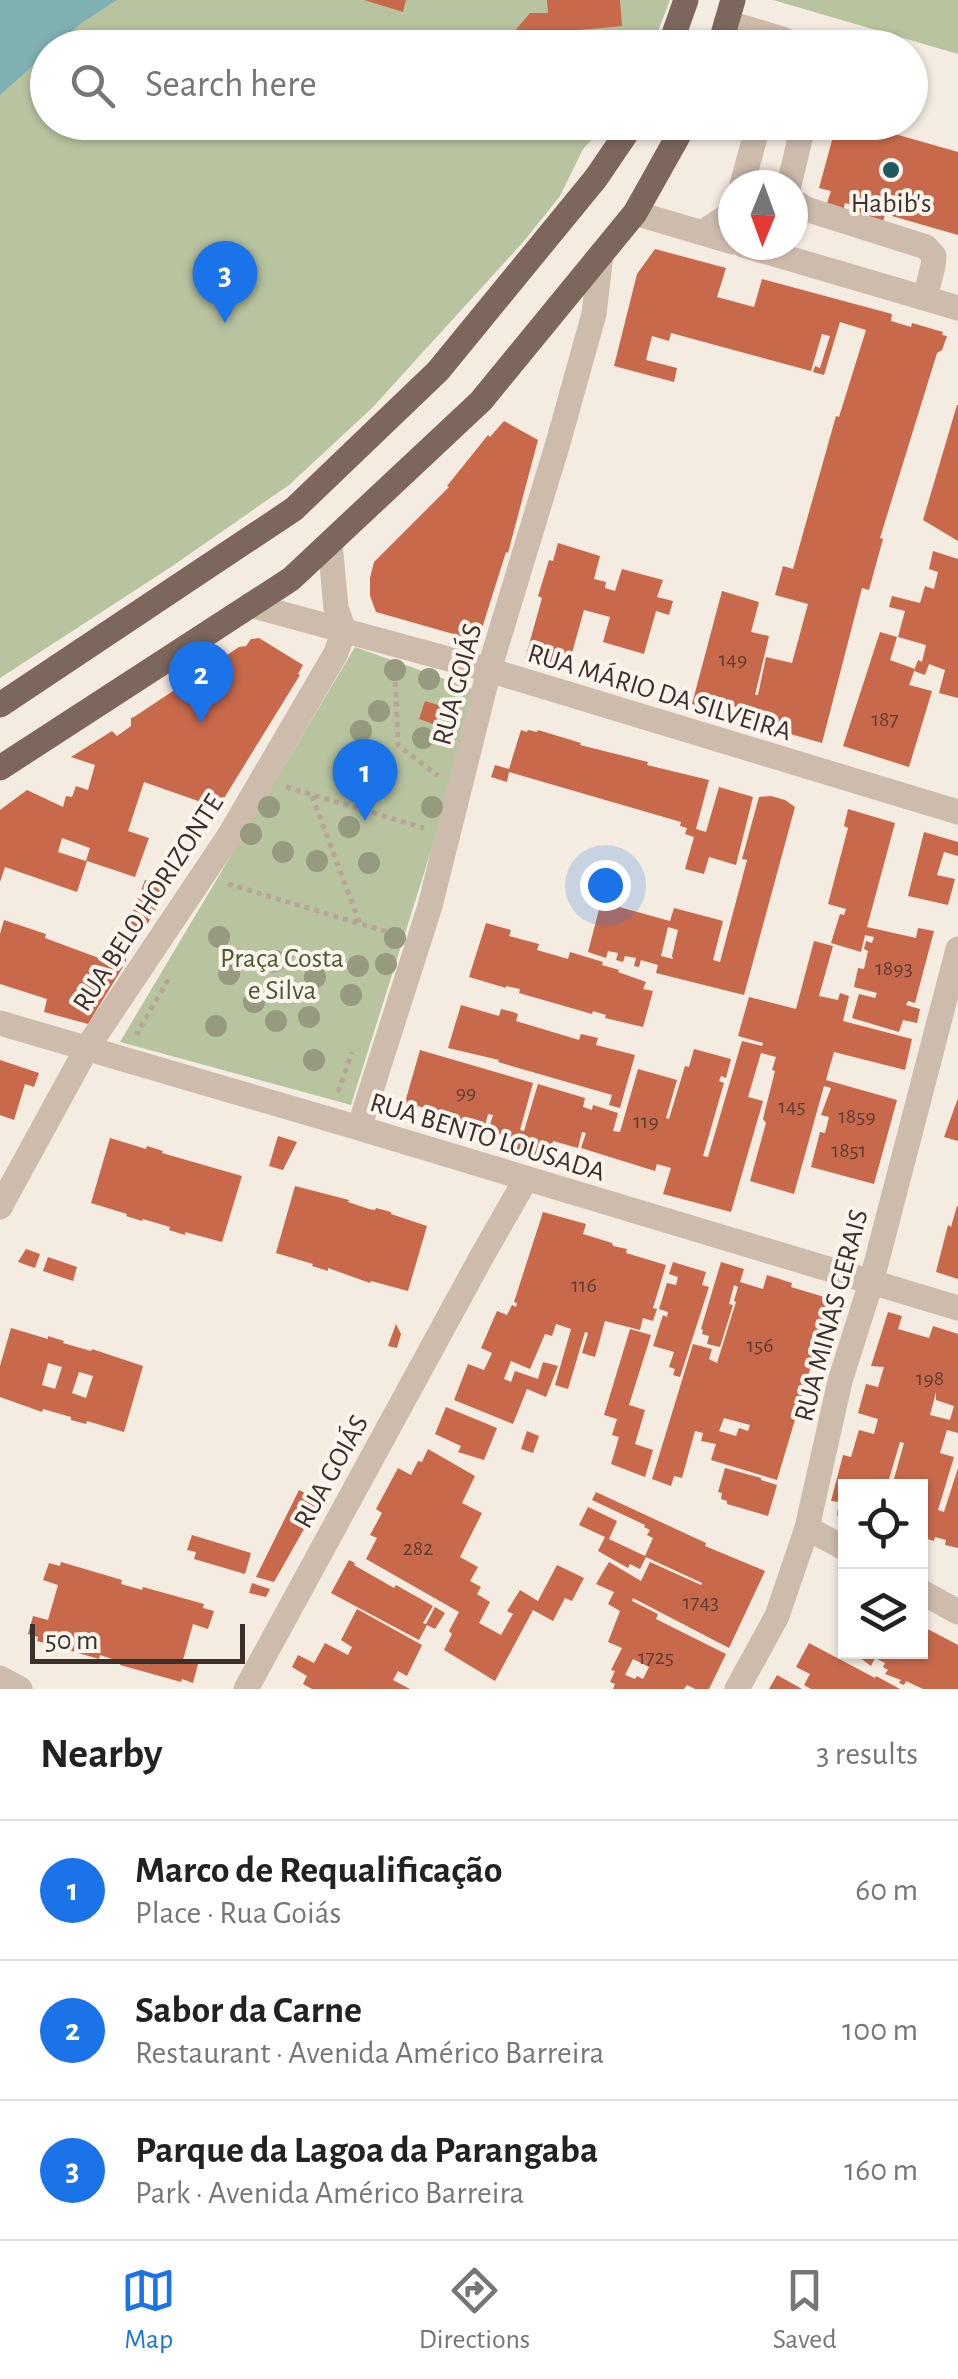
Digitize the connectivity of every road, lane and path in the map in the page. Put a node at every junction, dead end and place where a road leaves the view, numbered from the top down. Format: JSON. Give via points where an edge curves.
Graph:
{"nodes":[{"id":1,"x":686,"y":0,"type":"edge"},
{"id":2,"x":729,"y":11,"type":"edge"},
{"id":3,"x":675,"y":30,"type":"edge"},
{"id":4,"x":762,"y":30,"type":"edge"},
{"id":5,"x":622,"y":140,"type":"edge"},
{"id":6,"x":676,"y":140,"type":"edge"},
{"id":7,"x":754,"y":140,"type":"edge"},
{"id":8,"x":800,"y":140,"type":"edge"},
{"id":9,"x":746,"y":170,"type":"edge"},
{"id":10,"x":793,"y":170,"type":"edge"},
{"id":11,"x":808,"y":210,"type":"edge"},
{"id":12,"x":635,"y":213,"type":"junction"},
{"id":13,"x":718,"y":222,"type":"edge"},
{"id":14,"x":702,"y":233,"type":"junction"},
{"id":15,"x":718,"y":238,"type":"edge"},
{"id":16,"x":601,"y":254,"type":"junction"},
{"id":17,"x":795,"y":260,"type":"edge"},
{"id":18,"x":925,"y":298,"type":"junction"},
{"id":19,"x":958,"y":308,"type":"edge"},
{"id":20,"x":330,"y":543,"type":"junction"},
{"id":21,"x":250,"y":606,"type":"junction"},
{"id":22,"x":344,"y":630,"type":"junction"},
{"id":23,"x":489,"y":670,"type":"junction"},
{"id":24,"x":412,"y":676,"type":"dead end"},
{"id":25,"x":0,"y":705,"type":"edge"},
{"id":26,"x":0,"y":768,"type":"edge"},
{"id":27,"x":441,"y":777,"type":"dead end"},
{"id":28,"x":282,"y":786,"type":"dead end"},
{"id":29,"x":312,"y":795,"type":"junction"},
{"id":30,"x":958,"y":812,"type":"edge"},
{"id":31,"x":426,"y":829,"type":"dead end"},
{"id":32,"x":226,"y":883,"type":"dead end"},
{"id":33,"x":360,"y":924,"type":"junction"},
{"id":34,"x":958,"y":948,"type":"edge"},
{"id":35,"x":385,"y":950,"type":"dead end"},
{"id":36,"x":176,"y":966,"type":"dead end"},
{"id":37,"x":0,"y":1023,"type":"edge"},
{"id":38,"x":155,"y":1039,"type":"dead end"},
{"id":39,"x":356,"y":1039,"type":"dead end"},
{"id":40,"x":87,"y":1048,"type":"junction"},
{"id":41,"x":339,"y":1092,"type":"dead end"},
{"id":42,"x":359,"y":1128,"type":"junction"},
{"id":43,"x":526,"y":1179,"type":"junction"},
{"id":44,"x":0,"y":1207,"type":"edge"},
{"id":45,"x":871,"y":1284,"type":"junction"},
{"id":46,"x":958,"y":1308,"type":"edge"},
{"id":47,"x":807,"y":1528,"type":"junction"},
{"id":48,"x":838,"y":1545,"type":"edge"},
{"id":49,"x":928,"y":1595,"type":"edge"},
{"id":50,"x":958,"y":1612,"type":"edge"},
{"id":51,"x":0,"y":1678,"type":"edge"},
{"id":52,"x":20,"y":1689,"type":"edge"},
{"id":53,"x":246,"y":1689,"type":"edge"},
{"id":54,"x":737,"y":1689,"type":"edge"}],
"edges":[{"from":1,"to":3,"type":"main road"},
{"from":2,"to":4,"type":"street"},
{"from":5,"to":25,"type":"main road","via":[[438,371],[294,509]]},
{"from":6,"to":12,"type":"main road"},
{"from":7,"to":9,"type":"street"},
{"from":8,"to":10,"type":"street"},
{"from":11,"to":18,"type":"street","via":[[926,247],[934,266]]},
{"from":12,"to":14,"type":"street"},
{"from":12,"to":16,"type":"main road"},
{"from":13,"to":14,"type":"street"},
{"from":14,"to":15,"type":"street"},
{"from":16,"to":20,"type":"main road","via":[[480,400]]},
{"from":16,"to":23,"type":"street","name":"RUA GOIÁS","via":[[594,314]]},
{"from":17,"to":18,"type":"street"},
{"from":18,"to":19,"type":"street"},
{"from":20,"to":21,"type":"main road"},
{"from":20,"to":22,"type":"street"},
{"from":21,"to":22,"type":"street","name":"RUA MÁRIO DA SILVEIRA"},
{"from":21,"to":26,"type":"main road"},
{"from":22,"to":23,"type":"street","name":"RUA MÁRIO DA SILVEIRA"},
{"from":22,"to":40,"type":"street","name":"RUA BELO HORIZONTE","via":[[229,836]]},
{"from":23,"to":30,"type":"street","name":"RUA MÁRIO DA SILVEIRA"},
{"from":23,"to":42,"type":"street","name":"RUA GOIÁS","via":[[430,906]]},
{"from":24,"to":27,"type":"path","via":[[394,670],[398,745]]},
{"from":28,"to":29,"type":"path"},
{"from":29,"to":31,"type":"path"},
{"from":29,"to":33,"type":"path"},
{"from":32,"to":33,"type":"path"},
{"from":33,"to":35,"type":"path","via":[[391,933]]},
{"from":34,"to":45,"type":"street","name":"RUA MINAS GERAIS"},
{"from":36,"to":38,"type":"path","via":[[136,1034]]},
{"from":37,"to":40,"type":"street","name":"RUA BENTO LOUSADA"},
{"from":39,"to":41,"type":"path"},
{"from":40,"to":42,"type":"street","name":"RUA BENTO LOUSADA"},
{"from":40,"to":44,"type":"street","name":"RUA BELO HORIZONTE"},
{"from":42,"to":43,"type":"street","name":"RUA BENTO LOUSADA"},
{"from":43,"to":45,"type":"street","name":"RUA BENTO LOUSADA"},
{"from":43,"to":53,"type":"street","name":"RUA GOIÁS"},
{"from":45,"to":46,"type":"street","name":"RUA BENTO LOUSADA"},
{"from":45,"to":47,"type":"street","name":"RUA MINAS GERAIS","via":[[840,1382]]},
{"from":47,"to":48,"type":"street"},
{"from":47,"to":54,"type":"street","name":"RUA MINAS GERAIS","via":[[777,1616]]},
{"from":49,"to":50,"type":"street"},
{"from":51,"to":52,"type":"street"}]}
